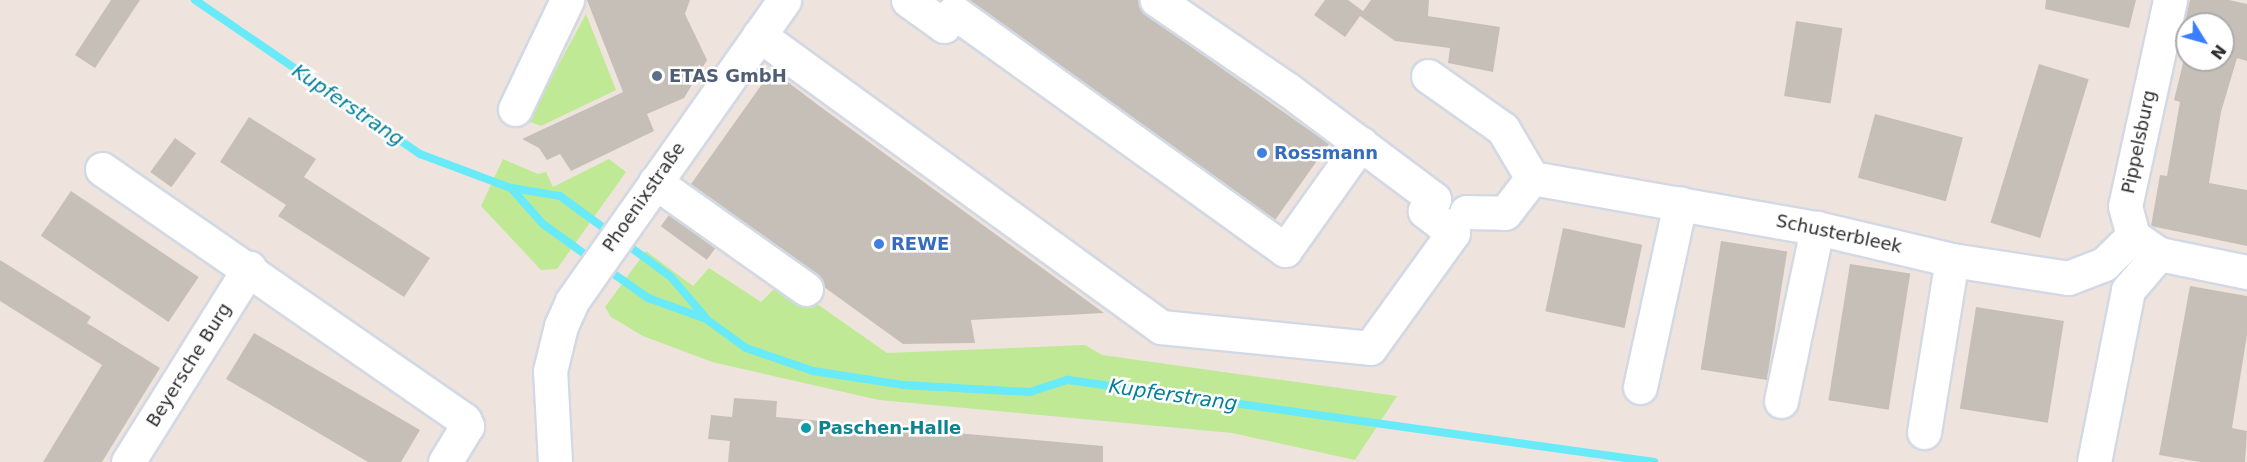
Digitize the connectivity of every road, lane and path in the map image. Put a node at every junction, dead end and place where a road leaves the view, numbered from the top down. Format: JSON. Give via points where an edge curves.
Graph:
{"nodes":[{"id":1,"x":567,"y":0,"type":"edge"},
{"id":2,"x":784,"y":0,"type":"edge"},
{"id":3,"x":908,"y":0,"type":"edge"},
{"id":4,"x":1157,"y":0,"type":"edge"},
{"id":5,"x":2170,"y":0,"type":"edge"},
{"id":6,"x":759,"y":35,"type":"junction"},
{"id":7,"x":1428,"y":76,"type":"dead end"},
{"id":8,"x":515,"y":108,"type":"dead end"},
{"id":9,"x":1361,"y":143,"type":"junction"},
{"id":10,"x":102,"y":169,"type":"dead end"},
{"id":11,"x":1532,"y":178,"type":"junction"},
{"id":12,"x":655,"y":182,"type":"junction"},
{"id":13,"x":1680,"y":203,"type":"junction"},
{"id":14,"x":1466,"y":212,"type":"dead end"},
{"id":15,"x":1817,"y":228,"type":"junction"},
{"id":16,"x":2133,"y":236,"type":"junction"},
{"id":17,"x":2159,"y":254,"type":"junction"},
{"id":18,"x":1952,"y":260,"type":"junction"},
{"id":19,"x":249,"y":268,"type":"junction"},
{"id":20,"x":2247,"y":272,"type":"edge"},
{"id":21,"x":806,"y":289,"type":"dead end"},
{"id":22,"x":1640,"y":387,"type":"dead end"},
{"id":23,"x":1781,"y":401,"type":"dead end"},
{"id":24,"x":1924,"y":432,"type":"dead end"},
{"id":25,"x":128,"y":462,"type":"edge"},
{"id":26,"x":445,"y":462,"type":"edge"},
{"id":27,"x":555,"y":462,"type":"edge"},
{"id":28,"x":2094,"y":462,"type":"edge"}],
"edges":[{"from":1,"to":8,"type":"street"},
{"from":2,"to":6,"type":"street","name":"Phoenixstraße"},
{"from":3,"to":9,"type":"street","via":[[944,26],[954,12],[1285,250]]},
{"from":4,"to":9,"type":"street"},
{"from":5,"to":16,"type":"street","name":"Pippelsburg","via":[[2125,206]]},
{"from":6,"to":9,"type":"street","via":[[1161,327],[1370,348],[1453,233],[1425,211],[1434,199]]},
{"from":6,"to":12,"type":"street","name":"Phoenixstraße"},
{"from":7,"to":11,"type":"street","via":[[1503,129]]},
{"from":10,"to":19,"type":"street"},
{"from":11,"to":13,"type":"street","name":"Schusterbleek"},
{"from":11,"to":14,"type":"street","via":[[1505,213]]},
{"from":12,"to":21,"type":"street"},
{"from":12,"to":27,"type":"street","name":"Phoenixstraße","via":[[585,281],[561,326],[550,371],[549,412]]},
{"from":13,"to":15,"type":"street","name":"Schusterbleek"},
{"from":13,"to":22,"type":"street"},
{"from":15,"to":18,"type":"street","name":"Schusterbleek"},
{"from":15,"to":23,"type":"street"},
{"from":16,"to":17,"type":"street"},
{"from":16,"to":18,"type":"street","name":"Schusterbleek","via":[[2104,264],[2067,278]]},
{"from":17,"to":20,"type":"street"},
{"from":17,"to":28,"type":"street","via":[[2128,290]]},
{"from":18,"to":24,"type":"street"},
{"from":19,"to":25,"type":"street","name":"Beyersche Burg"},
{"from":19,"to":26,"type":"street","via":[[464,420],[467,426]]}]}
